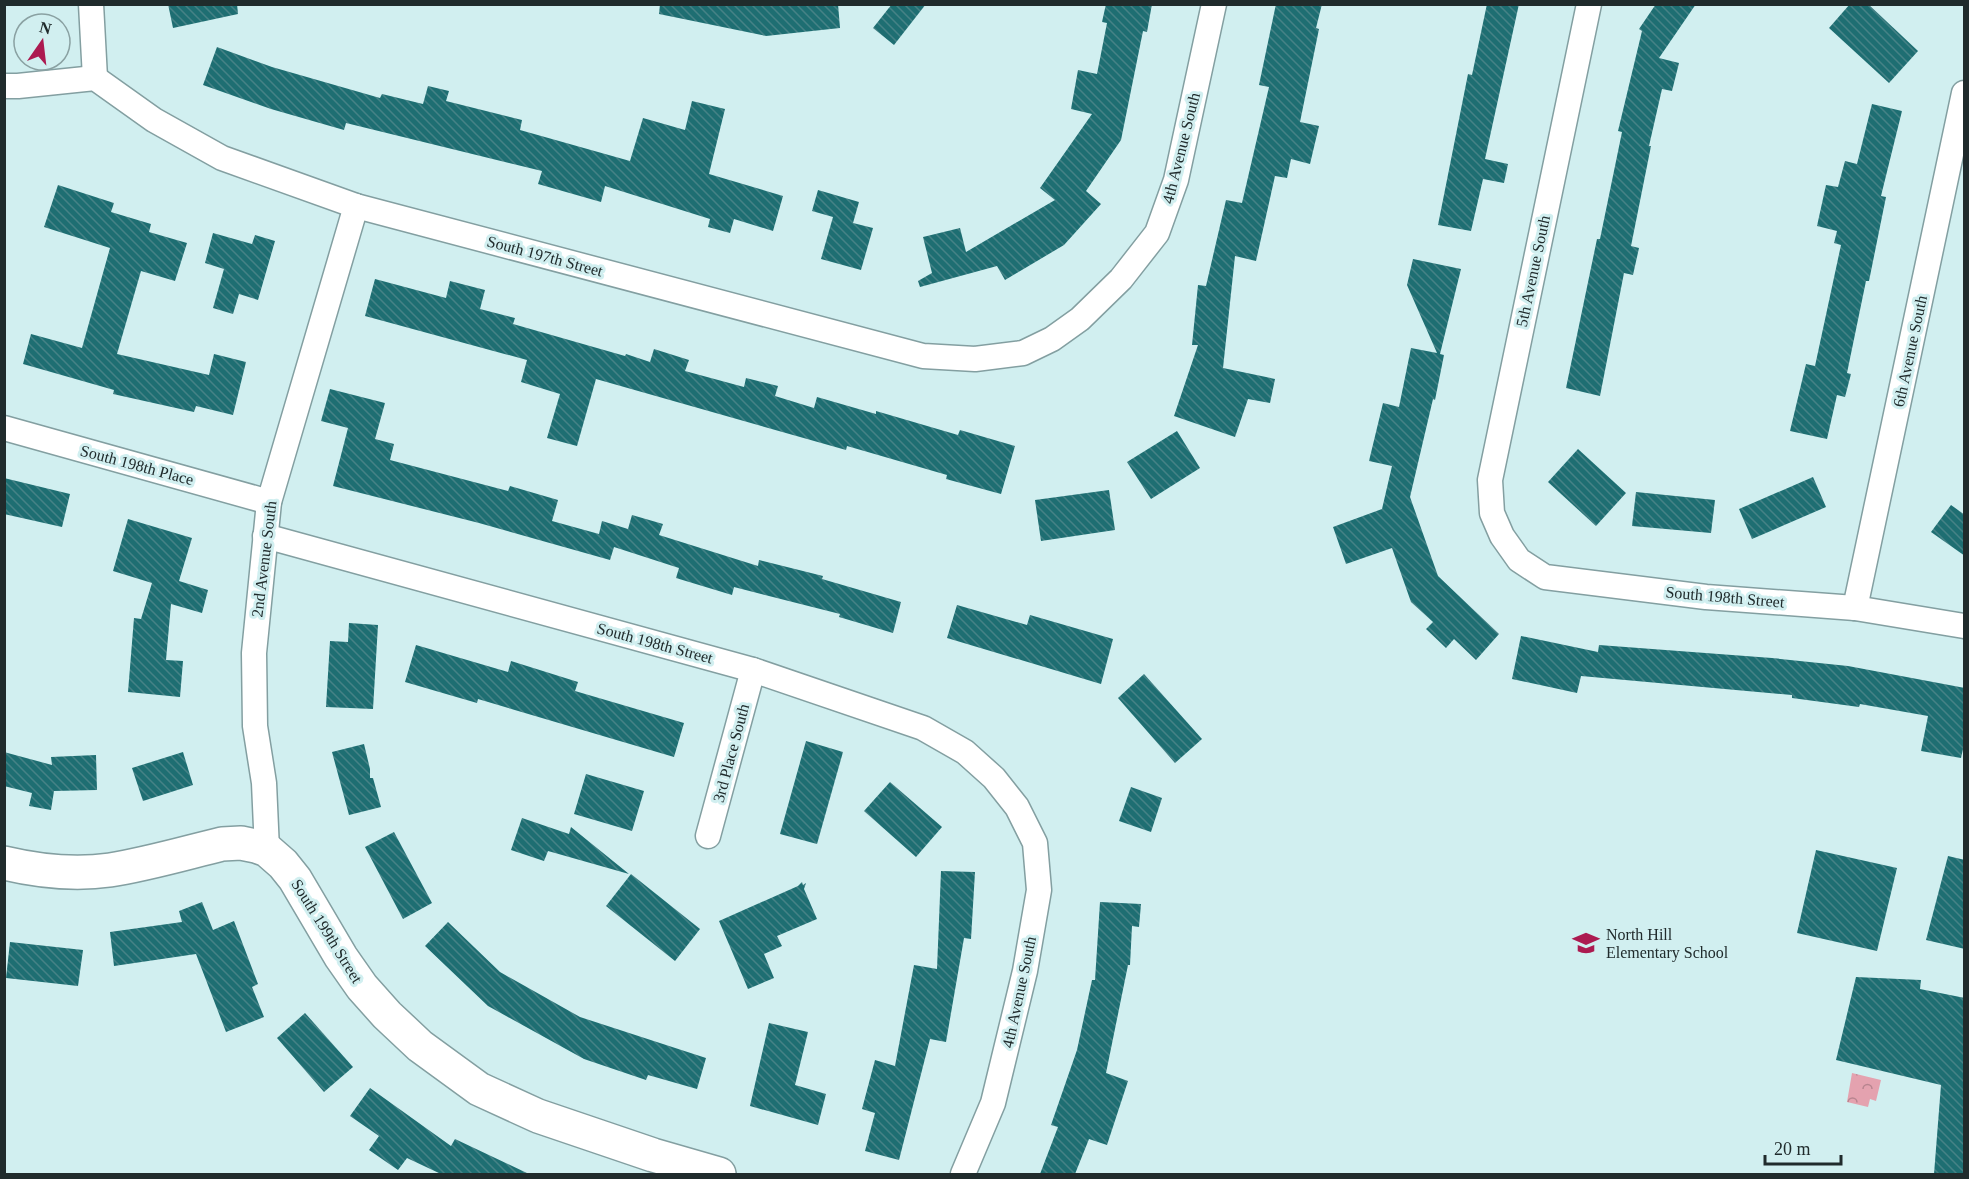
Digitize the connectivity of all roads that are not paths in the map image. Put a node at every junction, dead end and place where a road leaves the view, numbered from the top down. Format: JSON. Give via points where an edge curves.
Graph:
{"nodes":[{"id":1,"x":91,"y":4,"type":"edge"},
{"id":2,"x":1214,"y":4,"type":"edge"},
{"id":3,"x":1589,"y":4,"type":"edge"},
{"id":4,"x":94,"y":78,"type":"junction"},
{"id":5,"x":4,"y":86,"type":"edge"},
{"id":6,"x":1965,"y":93,"type":"edge"},
{"id":7,"x":356,"y":206,"type":"junction"},
{"id":8,"x":1095,"y":304,"type":"joint"},
{"id":9,"x":4,"y":429,"type":"edge"},
{"id":10,"x":269,"y":502,"type":"junction"},
{"id":11,"x":265,"y":536,"type":"junction"},
{"id":12,"x":1502,"y":536,"type":"joint"},
{"id":13,"x":1855,"y":608,"type":"junction"},
{"id":14,"x":1965,"y":626,"type":"edge"},
{"id":15,"x":753,"y":670,"type":"junction"},
{"id":16,"x":1017,"y":807,"type":"joint"},
{"id":17,"x":708,"y":836,"type":"dead end"},
{"id":18,"x":267,"y":850,"type":"junction"},
{"id":19,"x":4,"y":863,"type":"edge"},
{"id":20,"x":719,"y":1174,"type":"edge"},
{"id":21,"x":963,"y":1174,"type":"edge"}],
"edges":[{"from":1,"to":4,"type":"street"},
{"from":2,"to":8,"type":"street","name":"4th Avenue South","via":[[1176,180],[1157,233],[1121,279]]},
{"from":3,"to":12,"type":"street","name":"5th Avenue South","via":[[1490,480],[1492,513]]},
{"from":4,"to":5,"type":"street"},
{"from":4,"to":7,"type":"street","name":"South 197th Street","via":[[154,120],[222,158]]},
{"from":6,"to":13,"type":"street","name":"6th Avenue South"},
{"from":7,"to":8,"type":"street","name":"South 197th Street","via":[[923,356],[975,359],[1023,353],[1052,339]]},
{"from":7,"to":10,"type":"street","name":"2nd Avenue South"},
{"from":9,"to":10,"type":"street","name":"South 198th Place"},
{"from":10,"to":11,"type":"street","name":"2nd Avenue South"},
{"from":11,"to":15,"type":"street","name":"South 198th Street"},
{"from":11,"to":18,"type":"street","name":"2nd Avenue South","via":[[254,653],[255,726],[264,783]]},
{"from":12,"to":13,"type":"street","name":"South 198th Street","via":[[1519,560],[1545,577],[1706,597]]},
{"from":13,"to":14,"type":"street","name":"South 198th Street"},
{"from":15,"to":16,"type":"street","name":"South 198th Street","via":[[923,728],[965,752],[994,778]]},
{"from":15,"to":17,"type":"street","name":"3rd Place South"},
{"from":16,"to":21,"type":"street","name":"4th Avenue South","via":[[1035,843],[1039,890],[1025,971],[993,1103]]},
{"from":18,"to":19,"type":"street","via":[[242,843],[222,844],[108,870],[44,870]]},
{"from":18,"to":20,"type":"street","name":"South 199th Street","via":[[295,879],[341,957],[387,1015],[420,1046],[479,1089],[538,1116]]}]}
